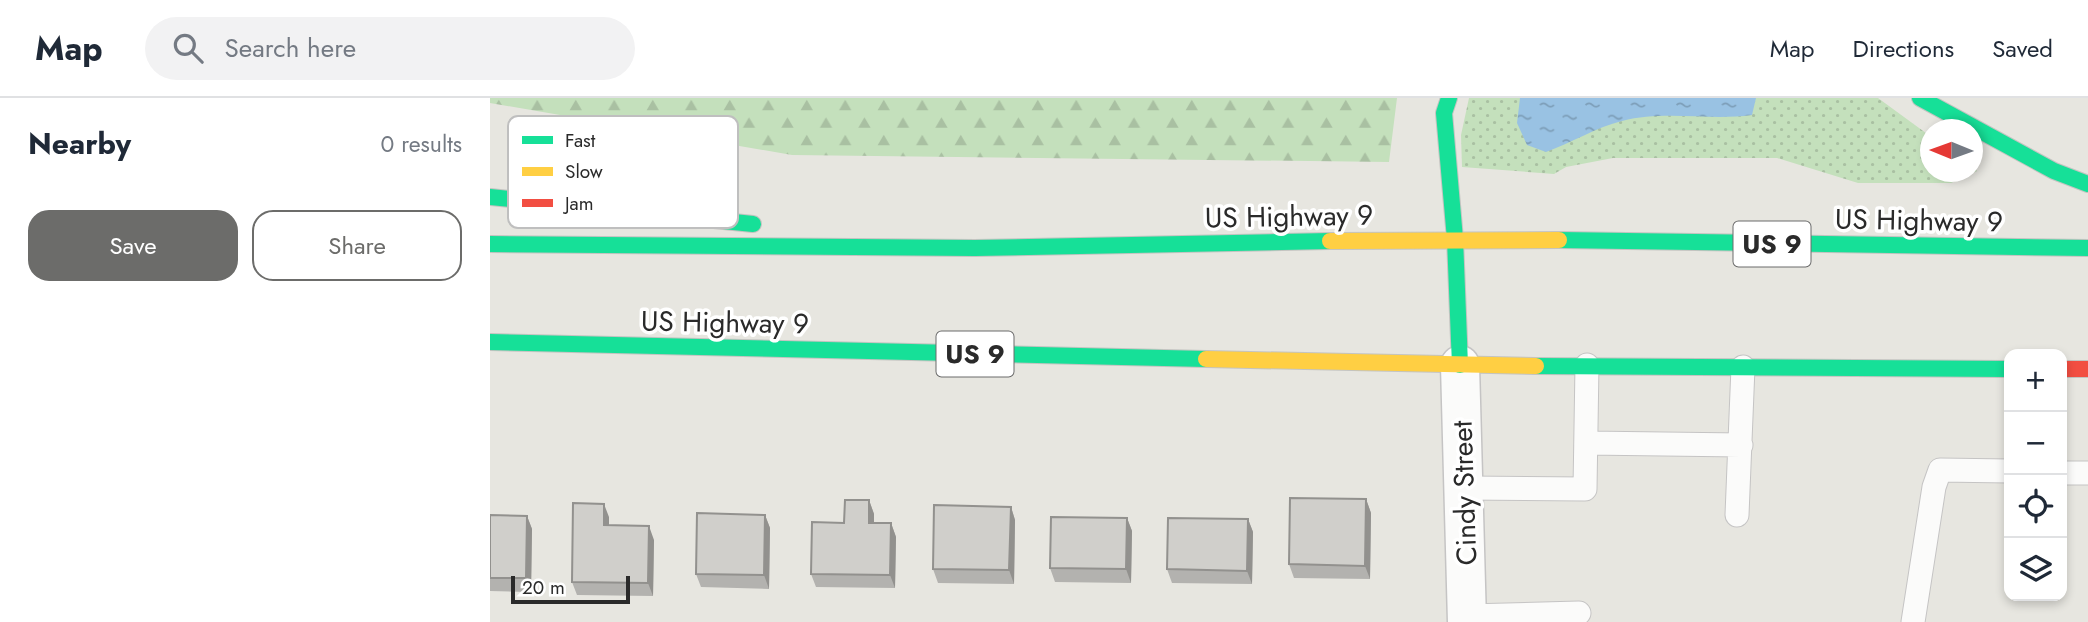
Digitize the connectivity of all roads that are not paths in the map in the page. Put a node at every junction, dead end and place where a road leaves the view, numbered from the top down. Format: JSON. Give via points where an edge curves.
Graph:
{"nodes":[{"id":1,"x":1449,"y":98,"type":"edge"},
{"id":2,"x":1920,"y":98,"type":"edge"},
{"id":3,"x":2088,"y":184,"type":"edge"},
{"id":4,"x":490,"y":197,"type":"edge"},
{"id":5,"x":508,"y":199,"type":"edge"},
{"id":6,"x":738,"y":223,"type":"edge"},
{"id":7,"x":767,"y":226,"type":"dead end"},
{"id":8,"x":808,"y":230,"type":"dead end"},
{"id":9,"x":1455,"y":239,"type":"junction"},
{"id":10,"x":490,"y":244,"type":"edge"},
{"id":11,"x":975,"y":248,"type":"junction"},
{"id":12,"x":2088,"y":248,"type":"edge"},
{"id":13,"x":490,"y":342,"type":"edge"},
{"id":14,"x":1460,"y":365,"type":"junction"},
{"id":15,"x":1587,"y":365,"type":"junction"},
{"id":16,"x":1743,"y":367,"type":"junction"},
{"id":17,"x":2004,"y":369,"type":"edge"},
{"id":18,"x":2067,"y":369,"type":"edge"},
{"id":19,"x":2088,"y":369,"type":"edge"},
{"id":20,"x":1587,"y":443,"type":"junction"},
{"id":21,"x":1741,"y":445,"type":"junction"},
{"id":22,"x":2004,"y":471,"type":"edge"},
{"id":23,"x":2067,"y":472,"type":"edge"},
{"id":24,"x":2088,"y":473,"type":"edge"},
{"id":25,"x":1464,"y":488,"type":"junction"},
{"id":26,"x":1737,"y":515,"type":"dead end"},
{"id":27,"x":1579,"y":613,"type":"dead end"},
{"id":28,"x":1467,"y":619,"type":"edge"},
{"id":29,"x":1913,"y":622,"type":"edge"}],
"edges":[{"from":1,"to":9,"type":"highway","via":[[1444,113]]},
{"from":2,"to":3,"type":"highway","via":[[2054,171]]},
{"from":4,"to":5,"type":"highway"},
{"from":6,"to":7,"type":"highway"},
{"from":8,"to":11,"type":"highway"},
{"from":9,"to":11,"type":"highway","name":"US Highway 9","number":"US 9"},
{"from":9,"to":12,"type":"highway","name":"US Highway 9","number":"US 9"},
{"from":9,"to":14,"type":"highway"},
{"from":10,"to":11,"type":"highway","name":"US Highway 9","number":"US 9"},
{"from":13,"to":14,"type":"highway","name":"US Highway 9","number":"US 9"},
{"from":14,"to":15,"type":"highway","name":"US Highway 9","number":"US 9"},
{"from":14,"to":25,"type":"street","name":"Cindy Street"},
{"from":15,"to":16,"type":"highway","name":"US Highway 9","number":"US 9"},
{"from":15,"to":20,"type":"lane"},
{"from":16,"to":17,"type":"highway","name":"US Highway 9","number":"US 9"},
{"from":16,"to":21,"type":"lane"},
{"from":18,"to":19,"type":"highway"},
{"from":20,"to":21,"type":"lane"},
{"from":20,"to":25,"type":"lane","via":[[1585,489]]},
{"from":21,"to":26,"type":"lane"},
{"from":22,"to":29,"type":"lane","via":[[1940,470]]},
{"from":23,"to":24,"type":"lane"},
{"from":25,"to":28,"type":"street","name":"Cindy Street"},
{"from":27,"to":28,"type":"lane"}]}
